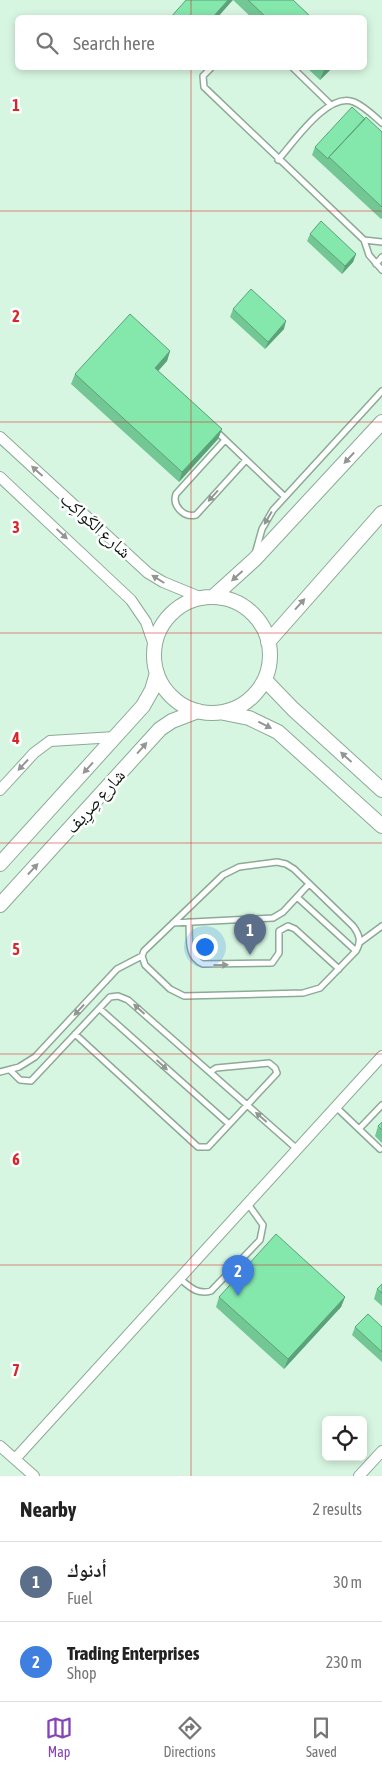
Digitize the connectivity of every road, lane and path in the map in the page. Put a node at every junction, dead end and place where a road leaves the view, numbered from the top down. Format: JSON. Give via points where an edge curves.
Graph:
{"nodes":[{"id":1,"x":209,"y":70,"type":"edge"},
{"id":2,"x":295,"y":70,"type":"edge"},
{"id":3,"x":330,"y":104,"type":"junction"},
{"id":4,"x":382,"y":123,"type":"edge"},
{"id":5,"x":278,"y":160,"type":"junction"},
{"id":6,"x":364,"y":240,"type":"junction"},
{"id":7,"x":382,"y":242,"type":"edge"},
{"id":8,"x":382,"y":257,"type":"edge"},
{"id":9,"x":376,"y":264,"type":"junction"},
{"id":10,"x":382,"y":270,"type":"edge"},
{"id":11,"x":382,"y":391,"type":"edge"},
{"id":12,"x":382,"y":422,"type":"edge"},
{"id":13,"x":207,"y":423,"type":"edge"},
{"id":14,"x":0,"y":437,"type":"edge"},
{"id":15,"x":225,"y":440,"type":"junction"},
{"id":16,"x":246,"y":460,"type":"junction"},
{"id":17,"x":0,"y":478,"type":"edge"},
{"id":18,"x":285,"y":497,"type":"junction"},
{"id":19,"x":382,"y":513,"type":"edge"},
{"id":20,"x":255,"y":560,"type":"junction"},
{"id":21,"x":208,"y":598,"type":"junction"},
{"id":22,"x":268,"y":642,"type":"junction"},
{"id":23,"x":155,"y":648,"type":"junction"},
{"id":24,"x":157,"y":673,"type":"junction"},
{"id":25,"x":265,"y":680,"type":"junction"},
{"id":26,"x":198,"y":712,"type":"junction"},
{"id":27,"x":218,"y":713,"type":"junction"},
{"id":28,"x":115,"y":737,"type":"junction"},
{"id":29,"x":0,"y":790,"type":"edge"},
{"id":30,"x":382,"y":790,"type":"edge"},
{"id":31,"x":382,"y":827,"type":"edge"},
{"id":32,"x":0,"y":864,"type":"edge"},
{"id":33,"x":309,"y":884,"type":"junction"},
{"id":34,"x":297,"y":897,"type":"junction"},
{"id":35,"x":0,"y":905,"type":"edge"},
{"id":36,"x":189,"y":922,"type":"junction"},
{"id":37,"x":173,"y":923,"type":"junction"},
{"id":38,"x":382,"y":926,"type":"edge"},
{"id":39,"x":359,"y":944,"type":"junction"},
{"id":40,"x":356,"y":950,"type":"junction"},
{"id":41,"x":142,"y":956,"type":"junction"},
{"id":42,"x":339,"y":969,"type":"junction"},
{"id":43,"x":100,"y":1009,"type":"junction"},
{"id":44,"x":75,"y":1034,"type":"junction"},
{"id":45,"x":382,"y":1056,"type":"edge"},
{"id":46,"x":10,"y":1070,"type":"junction"},
{"id":47,"x":0,"y":1072,"type":"edge"},
{"id":48,"x":210,"y":1072,"type":"junction"},
{"id":49,"x":247,"y":1105,"type":"junction"},
{"id":50,"x":382,"y":1105,"type":"edge"},
{"id":51,"x":336,"y":1107,"type":"junction"},
{"id":52,"x":229,"y":1124,"type":"junction"},
{"id":53,"x":359,"y":1129,"type":"junction"},
{"id":54,"x":297,"y":1149,"type":"junction"},
{"id":55,"x":380,"y":1149,"type":"dead end"},
{"id":56,"x":247,"y":1204,"type":"junction"},
{"id":57,"x":179,"y":1278,"type":"junction"},
{"id":58,"x":0,"y":1446,"type":"edge"},
{"id":59,"x":382,"y":1451,"type":"edge"},
{"id":60,"x":15,"y":1458,"type":"junction"},
{"id":61,"x":34,"y":1476,"type":"edge"},
{"id":62,"x":359,"y":1476,"type":"edge"}],
"edges":[{"from":1,"to":5,"type":"lane","via":[[203,76],[204,87]]},
{"from":2,"to":3,"type":"lane"},
{"from":3,"to":4,"type":"lane","via":[[342,100],[354,102]]},
{"from":3,"to":5,"type":"lane"},
{"from":5,"to":6,"type":"lane"},
{"from":6,"to":7,"type":"lane"},
{"from":6,"to":9,"type":"lane","via":[[366,250]]},
{"from":8,"to":9,"type":"lane"},
{"from":9,"to":10,"type":"lane"},
{"from":11,"to":18,"type":"lane"},
{"from":12,"to":20,"type":"main road","one_way":true},
{"from":13,"to":15,"type":"lane"},
{"from":21,"to":14,"type":"street","name":"شارع الكَواكِب","one_way":true,"via":[[163,582],[148,572]]},
{"from":15,"to":16,"type":"lane"},
{"from":16,"to":15,"type":"lane","one_way":true,"via":[[196,515],[186,514],[175,505],[176,494]]},
{"from":16,"to":18,"type":"lane"},
{"from":17,"to":23,"type":"street","name":"شارع الكَواكِب","one_way":true,"via":[[131,600],[146,622]]},
{"from":18,"to":20,"type":"lane","one_way":true,"via":[[262,528]]},
{"from":22,"to":19,"type":"main road","one_way":true},
{"from":20,"to":21,"type":"main road","one_way":true},
{"from":21,"to":22,"type":"main road","via":[[228,600],[248,610],[263,628]]},
{"from":21,"to":23,"type":"main road","via":[[180,607],[170,615]]},
{"from":22,"to":25,"type":"main road","via":[[270,654]]},
{"from":23,"to":24,"type":"main road"},
{"from":24,"to":26,"type":"main road","via":[[173,697]]},
{"from":24,"to":28,"type":"main road","name":"شارع صِرِيف","via":[[148,698]]},
{"from":25,"to":27,"type":"main road","via":[[246,703]]},
{"from":30,"to":25,"type":"main road","one_way":true},
{"from":26,"to":27,"type":"main road"},
{"from":35,"to":26,"type":"main road","name":"شارع صِرِيف","one_way":true,"via":[[160,729]]},
{"from":27,"to":31,"type":"main road","one_way":true,"via":[[249,718],[278,732]]},
{"from":28,"to":29,"type":"street","one_way":true,"via":[[50,741],[34,753]]},
{"from":28,"to":32,"type":"main road","name":"شارع صِرِيف","one_way":true},
{"from":33,"to":34,"type":"lane"},
{"from":33,"to":37,"type":"lane","via":[[281,862],[233,868]]},
{"from":33,"to":39,"type":"lane","via":[[353,926],[359,936]]},
{"from":34,"to":36,"type":"lane","via":[[283,912],[268,919]]},
{"from":34,"to":40,"type":"lane"},
{"from":36,"to":37,"type":"lane"},
{"from":36,"to":42,"type":"lane","one_way":true,"via":[[191,953],[196,961],[203,964],[272,963],[279,953],[279,932],[288,926]]},
{"from":37,"to":41,"type":"lane","via":[[146,948]]},
{"from":38,"to":39,"type":"lane"},
{"from":39,"to":40,"type":"lane"},
{"from":40,"to":42,"type":"lane"},
{"from":41,"to":42,"type":"lane","via":[[145,965],[170,989],[189,997],[312,992]]},
{"from":41,"to":46,"type":"lane","one_way":true,"via":[[117,969],[34,1057]]},
{"from":43,"to":44,"type":"lane"},
{"from":48,"to":43,"type":"lane","one_way":true,"via":[[128,1000],[110,997]]},
{"from":43,"to":52,"type":"lane","one_way":true},
{"from":44,"to":46,"type":"lane","via":[[31,1081],[20,1080]]},
{"from":44,"to":52,"type":"lane","via":[[198,1146],[208,1147]]},
{"from":45,"to":51,"type":"street"},
{"from":46,"to":47,"type":"lane"},
{"from":48,"to":49,"type":"lane"},
{"from":48,"to":49,"type":"lane","via":[[216,1068],[269,1064],[275,1068],[277,1073]]},
{"from":49,"to":52,"type":"lane"},
{"from":54,"to":49,"type":"lane","one_way":true},
{"from":50,"to":53,"type":"lane"},
{"from":51,"to":53,"type":"lane"},
{"from":51,"to":54,"type":"street"},
{"from":53,"to":55,"type":"lane"},
{"from":54,"to":56,"type":"street"},
{"from":56,"to":57,"type":"street"},
{"from":56,"to":57,"type":"lane","via":[[263,1225],[260,1240],[211,1292],[192,1290]]},
{"from":57,"to":60,"type":"street"},
{"from":58,"to":60,"type":"street"},
{"from":59,"to":62,"type":"street"},
{"from":60,"to":61,"type":"street"}]}
